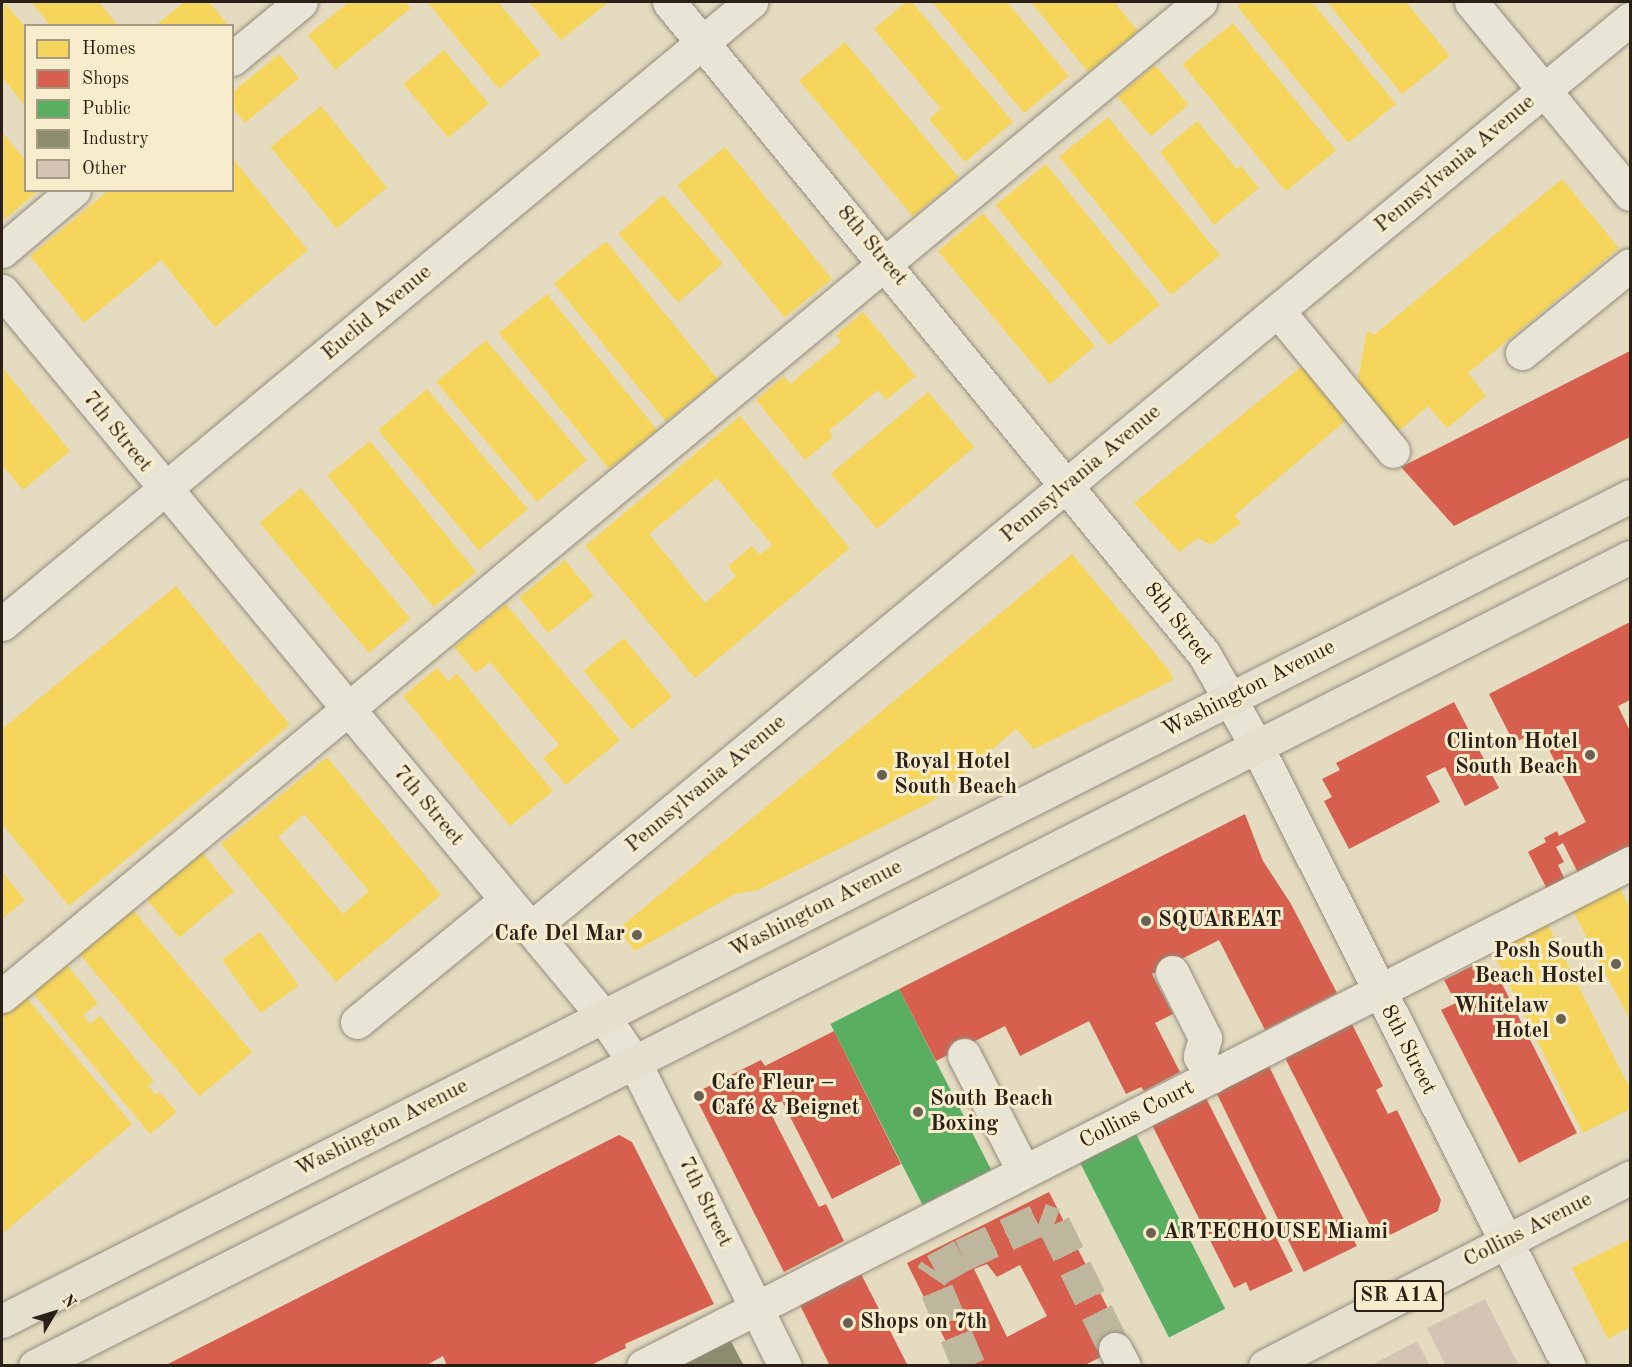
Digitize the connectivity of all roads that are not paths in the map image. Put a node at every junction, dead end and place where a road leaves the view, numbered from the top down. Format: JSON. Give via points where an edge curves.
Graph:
{"nodes":[{"id":1,"x":301,"y":2,"type":"edge"},
{"id":2,"x":669,"y":2,"type":"edge"},
{"id":3,"x":751,"y":2,"type":"edge"},
{"id":4,"x":1200,"y":2,"type":"edge"},
{"id":5,"x":1471,"y":2,"type":"edge"},
{"id":6,"x":1630,"y":19,"type":"edge"},
{"id":7,"x":703,"y":42,"type":"junction"},
{"id":8,"x":234,"y":57,"type":"edge"},
{"id":9,"x":1544,"y":90,"type":"junction"},
{"id":10,"x":72,"y":192,"type":"edge"},
{"id":11,"x":1630,"y":194,"type":"edge"},
{"id":12,"x":2,"y":251,"type":"edge"},
{"id":13,"x":886,"y":264,"type":"junction"},
{"id":14,"x":1630,"y":266,"type":"edge"},
{"id":15,"x":2,"y":291,"type":"edge"},
{"id":16,"x":1278,"y":311,"type":"junction"},
{"id":17,"x":1522,"y":353,"type":"dead end"},
{"id":18,"x":1394,"y":451,"type":"dead end"},
{"id":19,"x":1068,"y":485,"type":"junction"},
{"id":20,"x":164,"y":490,"type":"junction"},
{"id":21,"x":1630,"y":496,"type":"edge"},
{"id":22,"x":1630,"y":557,"type":"edge"},
{"id":23,"x":2,"y":624,"type":"edge"},
{"id":24,"x":1231,"y":698,"type":"junction"},
{"id":25,"x":346,"y":707,"type":"junction"},
{"id":26,"x":1257,"y":747,"type":"junction"},
{"id":27,"x":1630,"y":863,"type":"edge"},
{"id":28,"x":506,"y":900,"type":"junction"},
{"id":29,"x":530,"y":929,"type":"junction"},
{"id":30,"x":1172,"y":972,"type":"dead end"},
{"id":31,"x":1378,"y":992,"type":"junction"},
{"id":32,"x":2,"y":996,"type":"edge"},
{"id":33,"x":603,"y":1016,"type":"junction"},
{"id":34,"x":357,"y":1022,"type":"dead end"},
{"id":35,"x":964,"y":1055,"type":"dead end"},
{"id":36,"x":635,"y":1063,"type":"junction"},
{"id":37,"x":1211,"y":1077,"type":"junction"},
{"id":38,"x":1023,"y":1172,"type":"junction"},
{"id":39,"x":1630,"y":1178,"type":"edge"},
{"id":40,"x":1507,"y":1241,"type":"junction"},
{"id":41,"x":758,"y":1308,"type":"junction"},
{"id":42,"x":2,"y":1321,"type":"edge"},
{"id":43,"x":35,"y":1365,"type":"edge"},
{"id":44,"x":643,"y":1365,"type":"edge"},
{"id":45,"x":785,"y":1365,"type":"edge"},
{"id":46,"x":1265,"y":1365,"type":"edge"},
{"id":47,"x":1569,"y":1365,"type":"edge"}],
"edges":[{"from":1,"to":8,"type":"street"},
{"from":2,"to":7,"type":"street","name":"8th Street"},
{"from":3,"to":7,"type":"street","name":"Euclid Avenue"},
{"from":4,"to":13,"type":"street"},
{"from":5,"to":9,"type":"street"},
{"from":6,"to":9,"type":"street","name":"Pennsylvania Avenue"},
{"from":7,"to":13,"type":"street","name":"8th Street"},
{"from":7,"to":20,"type":"street","name":"Euclid Avenue"},
{"from":9,"to":11,"type":"street"},
{"from":9,"to":16,"type":"street","name":"Pennsylvania Avenue"},
{"from":10,"to":12,"type":"street"},
{"from":13,"to":19,"type":"street","name":"8th Street"},
{"from":13,"to":25,"type":"street"},
{"from":14,"to":17,"type":"street"},
{"from":15,"to":20,"type":"street","name":"7th Street"},
{"from":16,"to":18,"type":"street"},
{"from":16,"to":19,"type":"street","name":"Pennsylvania Avenue"},
{"from":19,"to":24,"type":"street","name":"8th Street","via":[[1204,654]]},
{"from":19,"to":29,"type":"street","name":"Pennsylvania Avenue"},
{"from":20,"to":23,"type":"street","name":"Euclid Avenue"},
{"from":20,"to":25,"type":"street","name":"7th Street"},
{"from":21,"to":24,"type":"main road","name":"Washington Avenue"},
{"from":22,"to":26,"type":"main road"},
{"from":24,"to":26,"type":"street","name":"8th Street"},
{"from":24,"to":33,"type":"main road","name":"Washington Avenue"},
{"from":25,"to":28,"type":"street","name":"7th Street"},
{"from":25,"to":32,"type":"street"},
{"from":26,"to":31,"type":"street","name":"8th Street"},
{"from":26,"to":36,"type":"main road"},
{"from":27,"to":31,"type":"street","name":"Collins Court"},
{"from":28,"to":29,"type":"street","name":"7th Street"},
{"from":28,"to":34,"type":"street"},
{"from":29,"to":33,"type":"street","name":"7th Street"},
{"from":30,"to":37,"type":"street","via":[[1204,1038],[1200,1056]]},
{"from":31,"to":37,"type":"street","name":"Collins Court"},
{"from":31,"to":40,"type":"street","name":"8th Street"},
{"from":33,"to":36,"type":"street","name":"7th Street"},
{"from":33,"to":42,"type":"main road","name":"Washington Avenue"},
{"from":35,"to":38,"type":"street"},
{"from":36,"to":41,"type":"street","name":"7th Street"},
{"from":36,"to":43,"type":"main road"},
{"from":37,"to":38,"type":"street","name":"Collins Court"},
{"from":38,"to":41,"type":"street","name":"Collins Court"},
{"from":39,"to":40,"type":"main road","name":"Collins Avenue","number":"SR A1A"},
{"from":40,"to":46,"type":"main road","name":"Collins Avenue","number":"SR A1A"},
{"from":40,"to":47,"type":"street","name":"8th Street"},
{"from":41,"to":44,"type":"street","name":"Collins Court"},
{"from":41,"to":45,"type":"street","name":"7th Street"}]}
